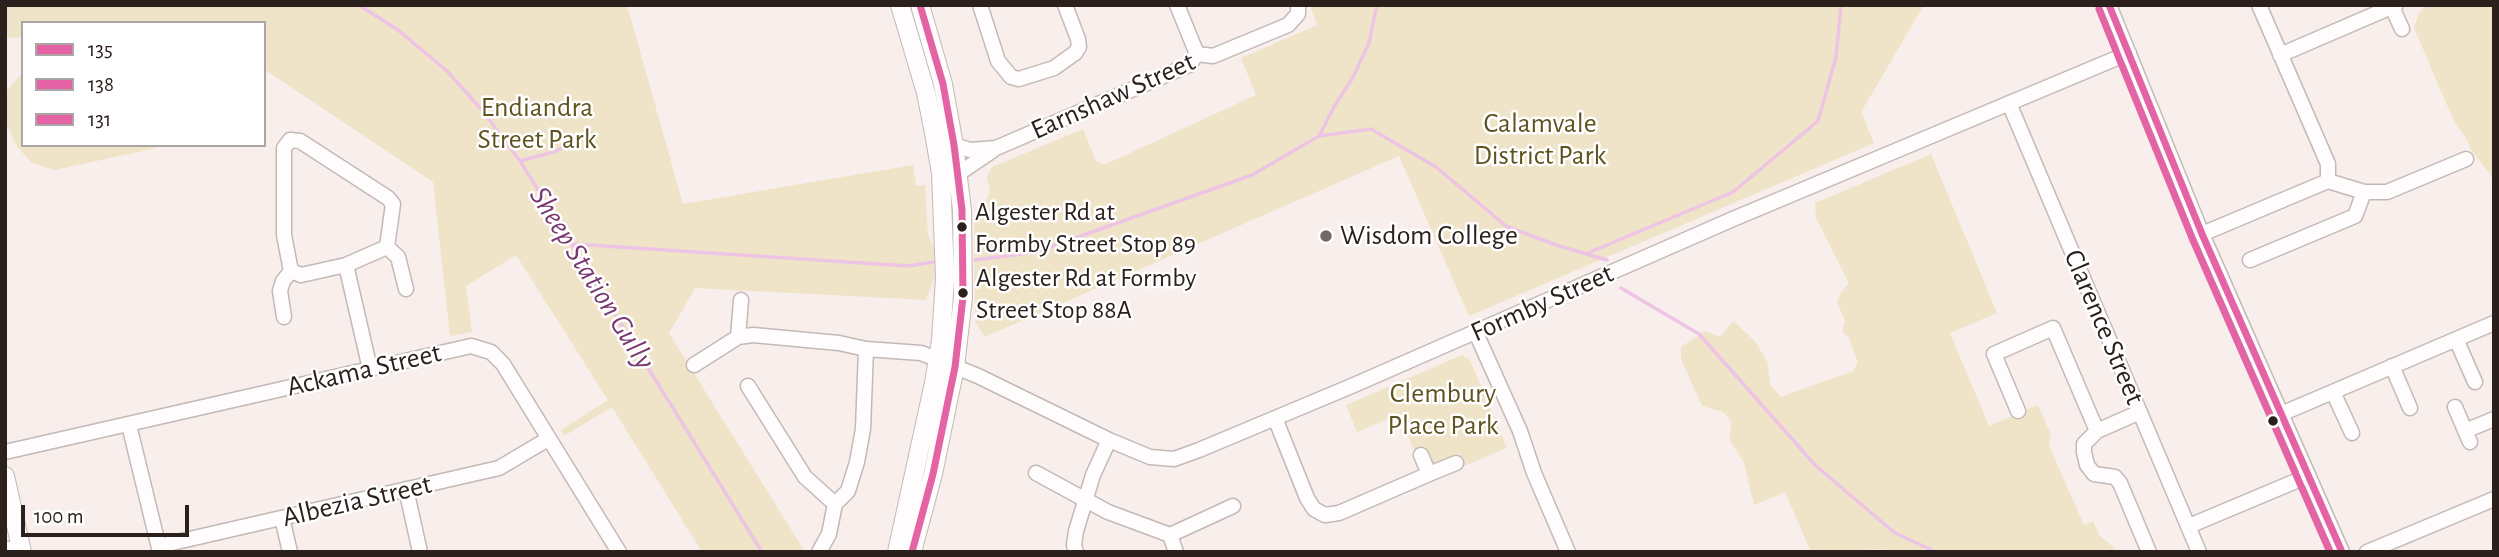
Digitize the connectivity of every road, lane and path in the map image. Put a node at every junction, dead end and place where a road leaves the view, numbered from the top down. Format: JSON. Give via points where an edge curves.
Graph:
{"nodes":[{"id":1,"x":900,"y":5,"type":"edge"},
{"id":2,"x":920,"y":5,"type":"edge"},
{"id":3,"x":980,"y":5,"type":"edge"},
{"id":4,"x":1065,"y":5,"type":"edge"},
{"id":5,"x":1177,"y":5,"type":"edge"},
{"id":6,"x":1298,"y":5,"type":"edge"},
{"id":7,"x":2109,"y":5,"type":"edge"},
{"id":8,"x":2259,"y":5,"type":"edge"},
{"id":9,"x":2394,"y":6,"type":"edge"},
{"id":10,"x":2402,"y":29,"type":"dead end"},
{"id":11,"x":2129,"y":53,"type":"junction"},
{"id":12,"x":1197,"y":54,"type":"junction"},
{"id":13,"x":2280,"y":55,"type":"junction"},
{"id":14,"x":2009,"y":103,"type":"junction"},
{"id":15,"x":954,"y":145,"type":"junction"},
{"id":16,"x":996,"y":148,"type":"junction"},
{"id":17,"x":2466,"y":159,"type":"dead end"},
{"id":18,"x":958,"y":174,"type":"junction"},
{"id":19,"x":2328,"y":181,"type":"junction"},
{"id":20,"x":2364,"y":192,"type":"junction"},
{"id":21,"x":2202,"y":234,"type":"junction"},
{"id":22,"x":387,"y":247,"type":"junction"},
{"id":23,"x":2250,"y":260,"type":"dead end"},
{"id":24,"x":346,"y":265,"type":"junction"},
{"id":25,"x":291,"y":271,"type":"junction"},
{"id":26,"x":406,"y":289,"type":"dead end"},
{"id":27,"x":741,"y":300,"type":"dead end"},
{"id":28,"x":284,"y":317,"type":"dead end"},
{"id":29,"x":2494,"y":323,"type":"edge"},
{"id":30,"x":1476,"y":333,"type":"junction"},
{"id":31,"x":738,"y":337,"type":"junction"},
{"id":32,"x":2456,"y":339,"type":"junction"},
{"id":33,"x":866,"y":349,"type":"junction"},
{"id":34,"x":946,"y":363,"type":"junction"},
{"id":35,"x":694,"y":365,"type":"dead end"},
{"id":36,"x":2392,"y":366,"type":"junction"},
{"id":37,"x":370,"y":369,"type":"junction"},
{"id":38,"x":2475,"y":382,"type":"dead end"},
{"id":39,"x":748,"y":386,"type":"dead end"},
{"id":40,"x":2333,"y":391,"type":"junction"},
{"id":41,"x":2455,"y":407,"type":"dead end"},
{"id":42,"x":2410,"y":408,"type":"dead end"},
{"id":43,"x":2018,"y":411,"type":"dead end"},
{"id":44,"x":2140,"y":412,"type":"junction"},
{"id":45,"x":2281,"y":414,"type":"junction"},
{"id":46,"x":1275,"y":418,"type":"junction"},
{"id":47,"x":2494,"y":419,"type":"edge"},
{"id":48,"x":129,"y":425,"type":"junction"},
{"id":49,"x":2096,"y":430,"type":"junction"},
{"id":50,"x":2352,"y":433,"type":"dead end"},
{"id":51,"x":548,"y":439,"type":"junction"},
{"id":52,"x":1108,"y":440,"type":"junction"},
{"id":53,"x":5,"y":453,"type":"edge"},
{"id":54,"x":1421,"y":455,"type":"dead end"},
{"id":55,"x":1456,"y":463,"type":"dead end"},
{"id":56,"x":1036,"y":473,"type":"dead end"},
{"id":57,"x":1429,"y":474,"type":"junction"},
{"id":58,"x":5,"y":475,"type":"edge"},
{"id":59,"x":2308,"y":476,"type":"junction"},
{"id":60,"x":406,"y":489,"type":"junction"},
{"id":61,"x":1086,"y":499,"type":"junction"},
{"id":62,"x":2494,"y":499,"type":"edge"},
{"id":63,"x":835,"y":505,"type":"junction"},
{"id":64,"x":1233,"y":506,"type":"dead end"},
{"id":65,"x":282,"y":518,"type":"junction"},
{"id":66,"x":2189,"y":526,"type":"junction"},
{"id":67,"x":1170,"y":535,"type":"junction"},
{"id":68,"x":16,"y":549,"type":"edge"},
{"id":69,"x":160,"y":549,"type":"edge"},
{"id":70,"x":612,"y":549,"type":"edge"},
{"id":71,"x":290,"y":552,"type":"edge"},
{"id":72,"x":421,"y":552,"type":"edge"},
{"id":73,"x":819,"y":552,"type":"edge"},
{"id":74,"x":897,"y":552,"type":"edge"},
{"id":75,"x":912,"y":552,"type":"edge"},
{"id":76,"x":1076,"y":552,"type":"edge"},
{"id":77,"x":1176,"y":552,"type":"edge"},
{"id":78,"x":1568,"y":552,"type":"edge"},
{"id":79,"x":2149,"y":552,"type":"edge"},
{"id":80,"x":2199,"y":552,"type":"edge"},
{"id":81,"x":2342,"y":552,"type":"edge"},
{"id":82,"x":2367,"y":552,"type":"edge"}],
"edges":[{"from":1,"to":34,"type":"main road","via":[[926,93],[941,173]]},
{"from":2,"to":15,"type":"main road","via":[[943,84]]},
{"from":3,"to":4,"type":"street","via":[[998,61],[1011,77],[1019,79],[1054,68],[1079,47]]},
{"from":5,"to":12,"type":"street"},
{"from":6,"to":12,"type":"street","name":"Earnshaw Street","via":[[1298,14],[1287,25],[1213,56]]},
{"from":7,"to":11,"type":"street"},
{"from":8,"to":13,"type":"street"},
{"from":9,"to":10,"type":"street"},
{"from":9,"to":13,"type":"street"},
{"from":11,"to":14,"type":"street","name":"Formby Street"},
{"from":11,"to":21,"type":"street"},
{"from":12,"to":16,"type":"street","name":"Earnshaw Street","via":[[1189,65]]},
{"from":13,"to":19,"type":"street","via":[[2328,164]]},
{"from":14,"to":30,"type":"street","name":"Formby Street"},
{"from":14,"to":44,"type":"street","name":"Clarence Street"},
{"from":15,"to":16,"type":"street","name":"Earnshaw Street","via":[[970,150]]},
{"from":15,"to":18,"type":"main road"},
{"from":16,"to":18,"type":"street"},
{"from":17,"to":20,"type":"street","via":[[2386,192]]},
{"from":18,"to":34,"type":"main road","via":[[964,297]]},
{"from":19,"to":20,"type":"street"},
{"from":19,"to":21,"type":"street"},
{"from":20,"to":23,"type":"street","via":[[2355,216]]},
{"from":21,"to":45,"type":"street"},
{"from":22,"to":24,"type":"street"},
{"from":22,"to":25,"type":"street","via":[[393,211],[388,198],[300,141],[290,140],[284,148],[284,235]]},
{"from":22,"to":26,"type":"street","via":[[398,257]]},
{"from":24,"to":25,"type":"street","via":[[301,275]]},
{"from":24,"to":37,"type":"street"},
{"from":25,"to":28,"type":"street","via":[[280,291]]},
{"from":27,"to":31,"type":"street"},
{"from":29,"to":32,"type":"street"},
{"from":30,"to":46,"type":"street","name":"Formby Street"},
{"from":30,"to":78,"type":"street"},
{"from":31,"to":33,"type":"street","name":"Formby Street","via":[[778,337]]},
{"from":31,"to":35,"type":"street"},
{"from":32,"to":36,"type":"street"},
{"from":32,"to":38,"type":"street"},
{"from":33,"to":34,"type":"street","name":"Formby Street","via":[[921,353]]},
{"from":33,"to":63,"type":"street","via":[[857,461],[848,491]]},
{"from":34,"to":52,"type":"street","name":"Formby Street"},
{"from":34,"to":74,"type":"main road"},
{"from":34,"to":75,"type":"main road","via":[[933,474]]},
{"from":36,"to":40,"type":"street"},
{"from":36,"to":42,"type":"street"},
{"from":37,"to":48,"type":"street","name":"Ackama Street"},
{"from":37,"to":51,"type":"street","name":"Ackama Street","via":[[471,346],[491,352]]},
{"from":39,"to":63,"type":"street","via":[[805,477]]},
{"from":40,"to":45,"type":"street"},
{"from":40,"to":50,"type":"street"},
{"from":41,"to":47,"type":"street","via":[[2468,437]]},
{"from":43,"to":49,"type":"street","via":[[1994,354],[2053,328]]},
{"from":44,"to":49,"type":"street"},
{"from":44,"to":66,"type":"street","name":"Clarence Street"},
{"from":45,"to":59,"type":"street"},
{"from":46,"to":52,"type":"street","name":"Formby Street","via":[[1174,458],[1150,457]]},
{"from":46,"to":57,"type":"street","via":[[1307,498],[1325,515]]},
{"from":48,"to":53,"type":"street","name":"Ackama Street"},
{"from":48,"to":69,"type":"street"},
{"from":49,"to":79,"type":"street","via":[[2084,444],[2087,465],[2094,474],[2115,477],[2120,483]]},
{"from":51,"to":60,"type":"street","name":"Albezia Street","via":[[499,468]]},
{"from":51,"to":70,"type":"street","name":"Ackama Street"},
{"from":52,"to":61,"type":"street"},
{"from":54,"to":57,"type":"street"},
{"from":55,"to":57,"type":"street"},
{"from":56,"to":61,"type":"street"},
{"from":58,"to":68,"type":"main road"},
{"from":59,"to":66,"type":"street"},
{"from":59,"to":81,"type":"street"},
{"from":60,"to":65,"type":"street","name":"Albezia Street"},
{"from":60,"to":72,"type":"street"},
{"from":61,"to":67,"type":"street"},
{"from":61,"to":76,"type":"street","via":[[1076,531]]},
{"from":62,"to":82,"type":"street"},
{"from":63,"to":73,"type":"street","via":[[829,534]]},
{"from":64,"to":67,"type":"street"},
{"from":65,"to":69,"type":"street","name":"Albezia Street"},
{"from":65,"to":71,"type":"street"},
{"from":66,"to":80,"type":"street","name":"Clarence Street"},
{"from":67,"to":77,"type":"street"}]}
